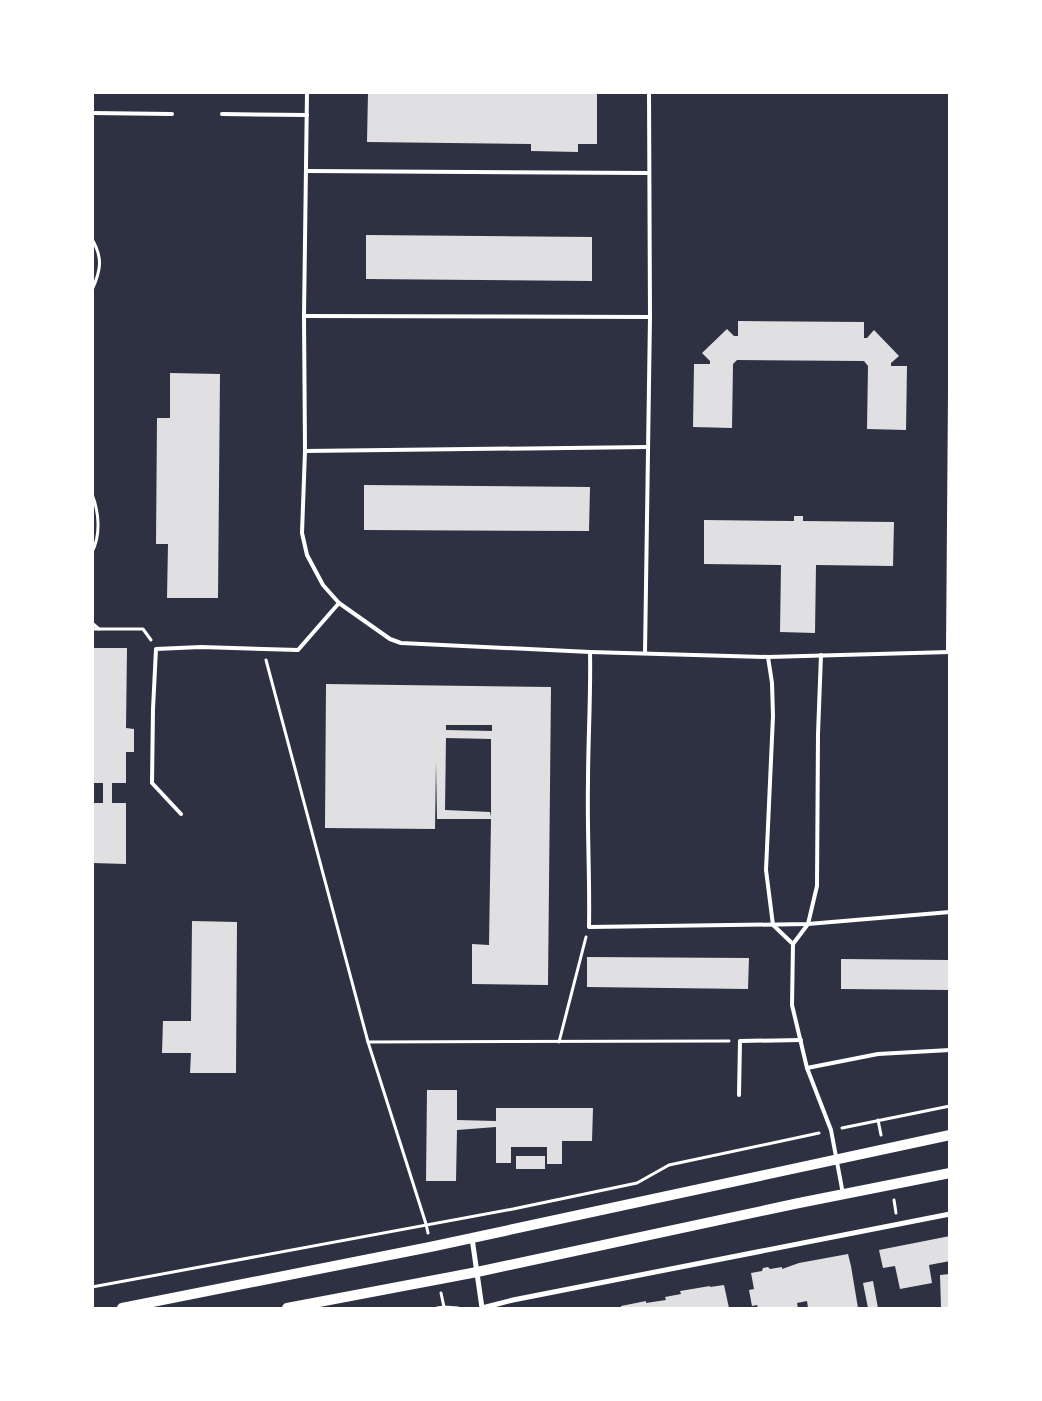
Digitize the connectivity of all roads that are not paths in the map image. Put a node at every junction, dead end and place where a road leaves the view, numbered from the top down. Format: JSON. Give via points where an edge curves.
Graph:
{"nodes":[{"id":1,"x":307,"y":92,"type":"edge"},
{"id":2,"x":649,"y":92,"type":"edge"},
{"id":3,"x":92,"y":113,"type":"edge"},
{"id":4,"x":172,"y":114,"type":"dead end"},
{"id":5,"x":222,"y":114,"type":"dead end"},
{"id":6,"x":307,"y":115,"type":"junction"},
{"id":7,"x":306,"y":170,"type":"junction"},
{"id":8,"x":649,"y":173,"type":"junction"},
{"id":9,"x":304,"y":316,"type":"junction"},
{"id":10,"x":650,"y":316,"type":"junction"},
{"id":11,"x":950,"y":394,"type":"edge"},
{"id":12,"x":648,"y":447,"type":"junction"},
{"id":13,"x":305,"y":451,"type":"junction"},
{"id":14,"x":949,"y":453,"type":"edge"},
{"id":15,"x":339,"y":603,"type":"junction"},
{"id":16,"x":590,"y":652,"type":"junction"},
{"id":17,"x":949,"y":652,"type":"edge"},
{"id":18,"x":645,"y":653,"type":"junction"},
{"id":19,"x":821,"y":655,"type":"junction"},
{"id":20,"x":768,"y":657,"type":"junction"},
{"id":21,"x":181,"y":814,"type":"dead end"},
{"id":22,"x":950,"y":912,"type":"edge"},
{"id":23,"x":808,"y":924,"type":"junction"},
{"id":24,"x":773,"y":925,"type":"junction"},
{"id":25,"x":793,"y":944,"type":"junction"},
{"id":26,"x":801,"y":1040,"type":"junction"},
{"id":27,"x":950,"y":1050,"type":"edge"},
{"id":28,"x":807,"y":1068,"type":"junction"},
{"id":29,"x":739,"y":1094,"type":"dead end"},
{"id":30,"x":950,"y":1135,"type":"edge"},
{"id":31,"x":836,"y":1159,"type":"junction"},
{"id":32,"x":950,"y":1173,"type":"edge"},
{"id":33,"x":843,"y":1194,"type":"junction"},
{"id":34,"x":950,"y":1214,"type":"edge"},
{"id":35,"x":472,"y":1238,"type":"junction"},
{"id":36,"x":477,"y":1272,"type":"junction"},
{"id":37,"x":122,"y":1308,"type":"edge"},
{"id":38,"x":288,"y":1308,"type":"edge"},
{"id":39,"x":482,"y":1308,"type":"edge"}],
"edges":[{"from":1,"to":6,"type":"lane"},
{"from":2,"to":8,"type":"lane"},
{"from":3,"to":4,"type":"lane"},
{"from":5,"to":6,"type":"lane"},
{"from":6,"to":7,"type":"lane"},
{"from":7,"to":8,"type":"lane"},
{"from":7,"to":9,"type":"lane"},
{"from":8,"to":10,"type":"lane"},
{"from":9,"to":10,"type":"lane"},
{"from":9,"to":13,"type":"lane"},
{"from":10,"to":12,"type":"lane"},
{"from":11,"to":14,"type":"lane"},
{"from":12,"to":13,"type":"lane"},
{"from":12,"to":18,"type":"lane"},
{"from":13,"to":15,"type":"lane","via":[[302,532],[307,556],[323,585]]},
{"from":14,"to":17,"type":"lane"},
{"from":15,"to":16,"type":"lane","via":[[390,640],[401,643]]},
{"from":15,"to":21,"type":"lane","via":[[298,650],[156,649],[152,783]]},
{"from":16,"to":18,"type":"lane"},
{"from":16,"to":24,"type":"lane","via":[[588,927]]},
{"from":17,"to":19,"type":"lane"},
{"from":18,"to":20,"type":"lane"},
{"from":19,"to":20,"type":"lane"},
{"from":19,"to":23,"type":"lane","via":[[818,886]]},
{"from":20,"to":24,"type":"lane","via":[[773,716],[766,870]]},
{"from":22,"to":23,"type":"lane"},
{"from":23,"to":24,"type":"lane"},
{"from":23,"to":25,"type":"lane"},
{"from":24,"to":25,"type":"lane"},
{"from":25,"to":26,"type":"lane","via":[[792,1005]]},
{"from":26,"to":28,"type":"lane"},
{"from":26,"to":29,"type":"lane","via":[[740,1042]]},
{"from":27,"to":28,"type":"lane","via":[[878,1054]]},
{"from":28,"to":31,"type":"lane","via":[[831,1130]]},
{"from":30,"to":31,"type":"main road"},
{"from":31,"to":33,"type":"lane"},
{"from":31,"to":35,"type":"main road"},
{"from":32,"to":33,"type":"main road"},
{"from":33,"to":36,"type":"main road"},
{"from":34,"to":39,"type":"street"},
{"from":35,"to":36,"type":"street"},
{"from":35,"to":37,"type":"main road"},
{"from":36,"to":38,"type":"main road"},
{"from":36,"to":39,"type":"street"}]}
